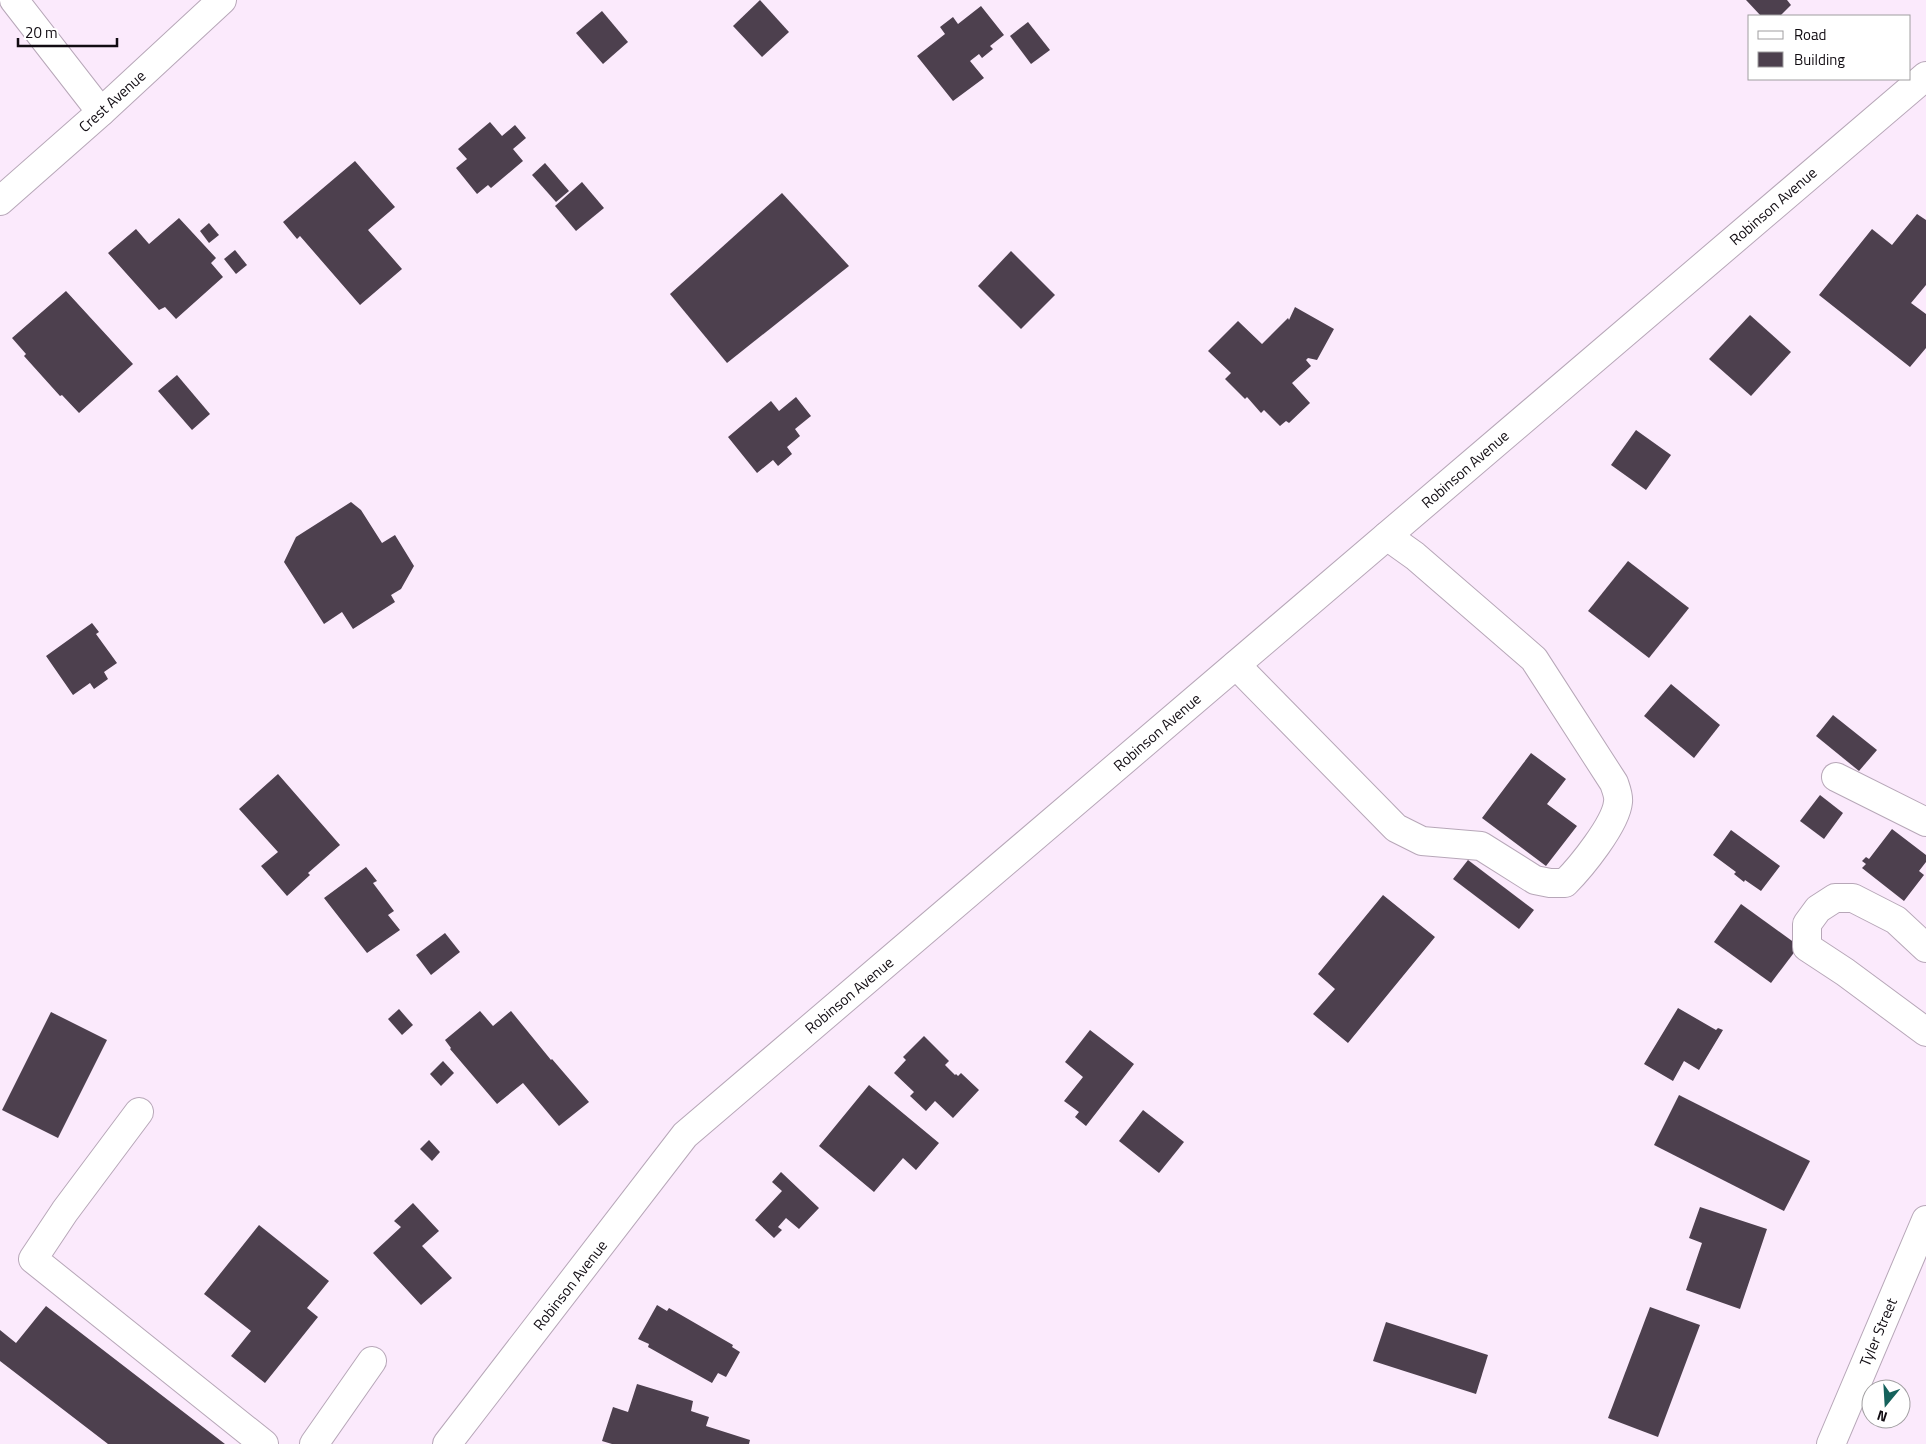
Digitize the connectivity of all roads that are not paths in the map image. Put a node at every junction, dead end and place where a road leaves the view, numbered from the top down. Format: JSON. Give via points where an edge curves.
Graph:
{"nodes":[{"id":1,"x":14,"y":0,"type":"edge"},
{"id":2,"x":222,"y":0,"type":"edge"},
{"id":3,"x":1926,"y":76,"type":"edge"},
{"id":4,"x":101,"y":112,"type":"junction"},
{"id":5,"x":0,"y":201,"type":"edge"},
{"id":6,"x":1387,"y":536,"type":"junction"},
{"id":7,"x":1236,"y":665,"type":"junction"},
{"id":8,"x":1836,"y":777,"type":"dead end"},
{"id":9,"x":1926,"y":822,"type":"edge"},
{"id":10,"x":1926,"y":948,"type":"edge"},
{"id":11,"x":1926,"y":1032,"type":"edge"},
{"id":12,"x":139,"y":1112,"type":"dead end"},
{"id":13,"x":1926,"y":1220,"type":"edge"},
{"id":14,"x":372,"y":1361,"type":"dead end"},
{"id":15,"x":264,"y":1444,"type":"edge"},
{"id":16,"x":314,"y":1444,"type":"edge"},
{"id":17,"x":447,"y":1444,"type":"edge"},
{"id":18,"x":1831,"y":1444,"type":"edge"}],
"edges":[{"from":1,"to":4,"type":"street"},
{"from":2,"to":4,"type":"street","name":"Crest Avenue"},
{"from":3,"to":6,"type":"street","name":"Robinson Avenue"},
{"from":4,"to":5,"type":"street","name":"Crest Avenue"},
{"from":6,"to":7,"type":"street","name":"Robinson Avenue"},
{"from":6,"to":7,"type":"street","via":[[1415,556],[1534,659],[1614,783],[1619,801],[1614,819],[1576,872],[1564,883],[1535,880],[1481,846],[1422,841],[1396,828]]},
{"from":7,"to":17,"type":"street","name":"Robinson Avenue","via":[[685,1136]]},
{"from":8,"to":9,"type":"street"},
{"from":10,"to":11,"type":"street","via":[[1896,920],[1853,898],[1834,898],[1818,909],[1806,924],[1807,947]]},
{"from":12,"to":15,"type":"street","via":[[33,1259]]},
{"from":13,"to":18,"type":"street","name":"Tyler Street"},
{"from":14,"to":16,"type":"street"}]}
